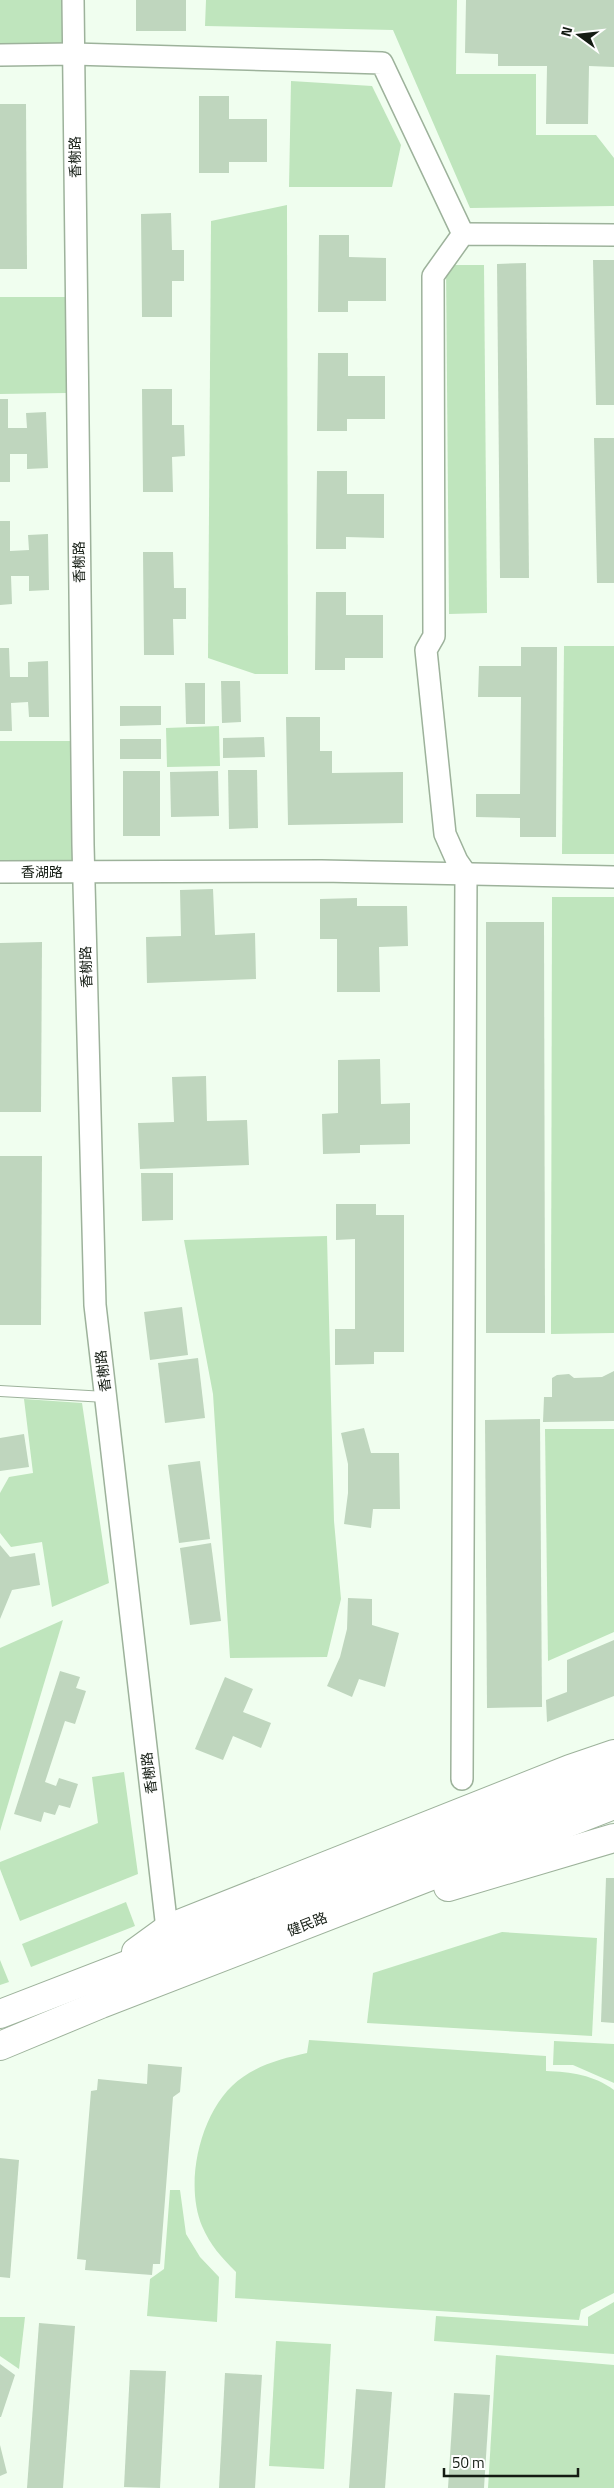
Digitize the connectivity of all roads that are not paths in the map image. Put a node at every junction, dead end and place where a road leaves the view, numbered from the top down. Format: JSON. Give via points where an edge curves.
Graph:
{"nodes":[{"id":1,"x":73,"y":0,"type":"edge"},
{"id":2,"x":73,"y":54,"type":"junction"},
{"id":3,"x":0,"y":55,"type":"edge"},
{"id":4,"x":463,"y":234,"type":"junction"},
{"id":5,"x":614,"y":235,"type":"edge"},
{"id":6,"x":0,"y":872,"type":"edge"},
{"id":7,"x":83,"y":872,"type":"junction"},
{"id":8,"x":466,"y":874,"type":"junction"},
{"id":9,"x":614,"y":876,"type":"edge"},
{"id":10,"x":0,"y":1391,"type":"edge"},
{"id":11,"x":106,"y":1397,"type":"junction"},
{"id":12,"x":614,"y":1754,"type":"edge"},
{"id":13,"x":614,"y":1777,"type":"edge"},
{"id":14,"x":462,"y":1779,"type":"dead end"},
{"id":15,"x":614,"y":1806,"type":"edge"},
{"id":16,"x":614,"y":1838,"type":"edge"},
{"id":17,"x":167,"y":1929,"type":"junction"},
{"id":18,"x":105,"y":1974,"type":"junction"},
{"id":19,"x":101,"y":2004,"type":"junction"},
{"id":20,"x":0,"y":2014,"type":"edge"},
{"id":21,"x":0,"y":2046,"type":"edge"}],
"edges":[{"from":1,"to":2,"type":"street","name":"香榭路"},
{"from":2,"to":3,"type":"street"},
{"from":2,"to":4,"type":"street","via":[[382,63]]},
{"from":2,"to":7,"type":"street","name":"香榭路"},
{"from":4,"to":5,"type":"street"},
{"from":4,"to":8,"type":"street","via":[[433,276],[434,636],[426,650],[445,834]]},
{"from":6,"to":7,"type":"street","name":"香湖路"},
{"from":7,"to":8,"type":"street","name":"香湖路"},
{"from":7,"to":11,"type":"street","name":"香榭路","via":[[95,1305]]},
{"from":8,"to":9,"type":"street","name":"香湖路"},
{"from":8,"to":14,"type":"street"},
{"from":10,"to":11,"type":"lane"},
{"from":11,"to":17,"type":"street","name":"香榭路"},
{"from":12,"to":17,"type":"main road"},
{"from":13,"to":18,"type":"main road","name":"健民路"},
{"from":15,"to":19,"type":"main road","name":"健民路"},
{"from":16,"to":19,"type":"main road","via":[[387,1906],[169,1985]]},
{"from":17,"to":18,"type":"main road"},
{"from":18,"to":20,"type":"main road","name":"健民路"},
{"from":19,"to":21,"type":"main road","name":"健民路"}]}
